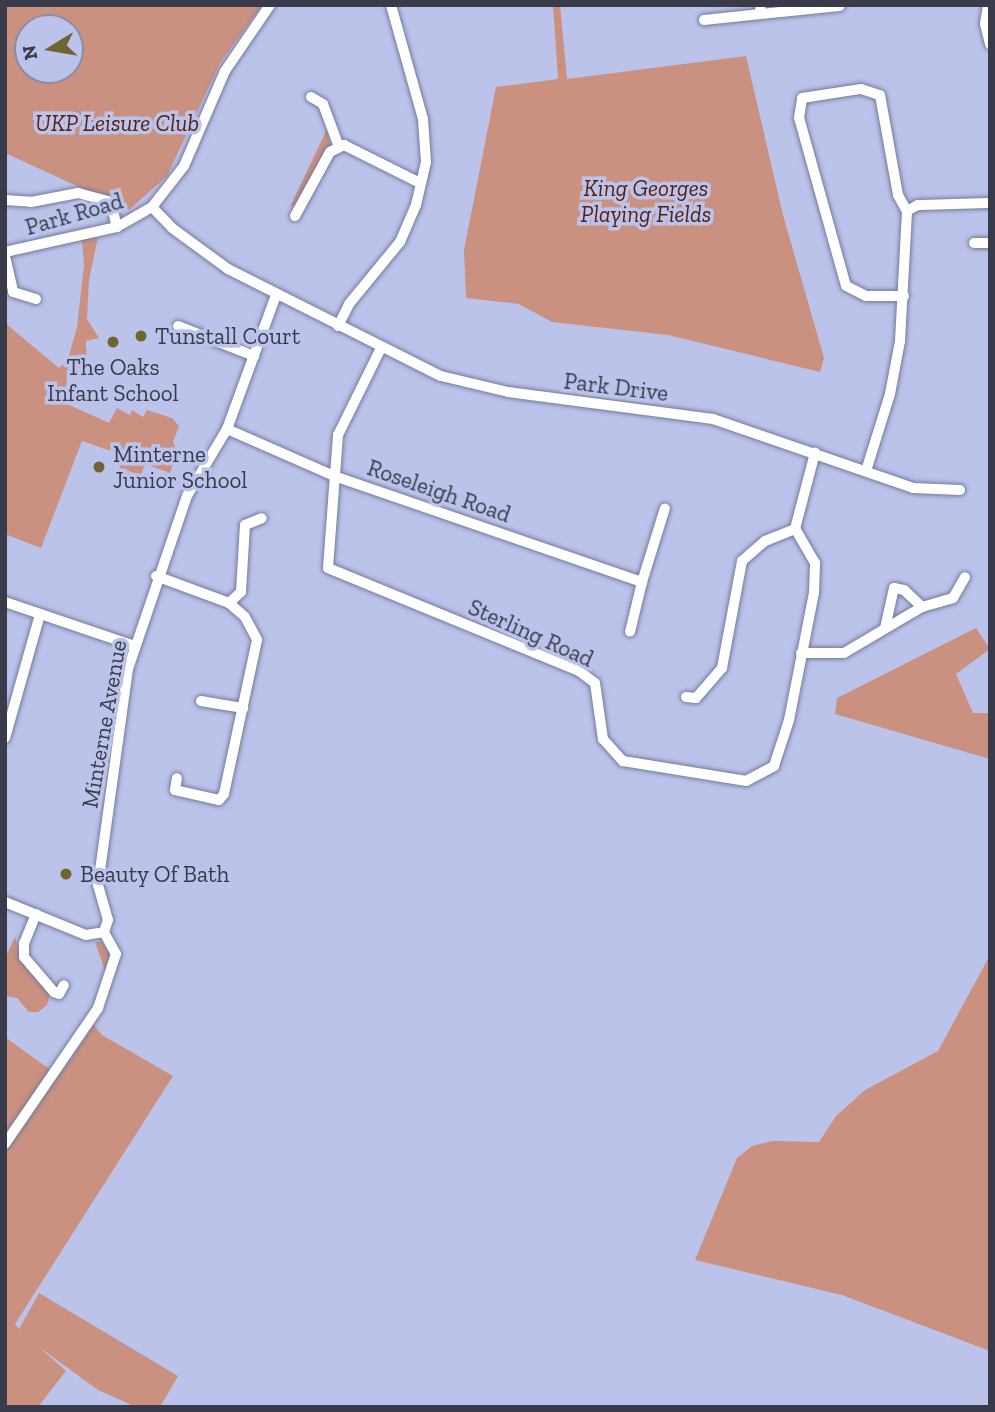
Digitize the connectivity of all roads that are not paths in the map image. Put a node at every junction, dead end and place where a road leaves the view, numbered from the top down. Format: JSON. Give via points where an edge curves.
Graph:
{"nodes":[{"id":1,"x":270,"y":5,"type":"edge"},
{"id":2,"x":391,"y":5,"type":"edge"},
{"id":3,"x":988,"y":5,"type":"edge"},
{"id":4,"x":839,"y":6,"type":"edge"},
{"id":5,"x":761,"y":10,"type":"edge"},
{"id":6,"x":704,"y":20,"type":"dead end"},
{"id":7,"x":990,"y":44,"type":"edge"},
{"id":8,"x":311,"y":97,"type":"dead end"},
{"id":9,"x":339,"y":147,"type":"junction"},
{"id":10,"x":420,"y":183,"type":"junction"},
{"id":11,"x":5,"y":200,"type":"edge"},
{"id":12,"x":990,"y":203,"type":"edge"},
{"id":13,"x":152,"y":207,"type":"junction"},
{"id":14,"x":906,"y":211,"type":"junction"},
{"id":15,"x":295,"y":216,"type":"dead end"},
{"id":16,"x":117,"y":227,"type":"junction"},
{"id":17,"x":974,"y":243,"type":"dead end"},
{"id":18,"x":990,"y":243,"type":"edge"},
{"id":19,"x":5,"y":254,"type":"edge"},
{"id":20,"x":276,"y":295,"type":"junction"},
{"id":21,"x":904,"y":296,"type":"junction"},
{"id":22,"x":36,"y":299,"type":"dead end"},
{"id":23,"x":178,"y":326,"type":"dead end"},
{"id":24,"x":338,"y":326,"type":"junction"},
{"id":25,"x":381,"y":348,"type":"junction"},
{"id":26,"x":254,"y":356,"type":"junction"},
{"id":27,"x":226,"y":429,"type":"junction"},
{"id":28,"x":815,"y":453,"type":"junction"},
{"id":29,"x":866,"y":471,"type":"junction"},
{"id":30,"x":334,"y":476,"type":"junction"},
{"id":31,"x":960,"y":490,"type":"dead end"},
{"id":32,"x":665,"y":508,"type":"dead end"},
{"id":33,"x":262,"y":519,"type":"dead end"},
{"id":34,"x":795,"y":529,"type":"junction"},
{"id":35,"x":156,"y":576,"type":"junction"},
{"id":36,"x":965,"y":577,"type":"dead end"},
{"id":37,"x":642,"y":582,"type":"junction"},
{"id":38,"x":5,"y":602,"type":"edge"},
{"id":39,"x":229,"y":603,"type":"junction"},
{"id":40,"x":922,"y":607,"type":"junction"},
{"id":41,"x":40,"y":614,"type":"junction"},
{"id":42,"x":885,"y":628,"type":"junction"},
{"id":43,"x":630,"y":632,"type":"dead end"},
{"id":44,"x":135,"y":646,"type":"junction"},
{"id":45,"x":801,"y":653,"type":"junction"},
{"id":46,"x":686,"y":697,"type":"dead end"},
{"id":47,"x":201,"y":701,"type":"dead end"},
{"id":48,"x":243,"y":708,"type":"junction"},
{"id":49,"x":5,"y":738,"type":"edge"},
{"id":50,"x":177,"y":778,"type":"dead end"},
{"id":51,"x":5,"y":902,"type":"edge"},
{"id":52,"x":36,"y":914,"type":"junction"},
{"id":53,"x":104,"y":932,"type":"junction"},
{"id":54,"x":64,"y":985,"type":"dead end"},
{"id":55,"x":5,"y":1144,"type":"edge"}],
"edges":[{"from":1,"to":13,"type":"street","via":[[225,71],[184,166]]},
{"from":2,"to":10,"type":"street","via":[[427,140]]},
{"from":3,"to":7,"type":"street","via":[[985,24]]},
{"from":4,"to":5,"type":"street"},
{"from":5,"to":6,"type":"street"},
{"from":8,"to":9,"type":"street","via":[[323,104]]},
{"from":9,"to":10,"type":"street","via":[[349,146]]},
{"from":9,"to":15,"type":"street","via":[[330,152]]},
{"from":10,"to":24,"type":"street","via":[[400,242],[349,304]]},
{"from":11,"to":16,"type":"street","via":[[31,202],[78,193],[111,202]]},
{"from":12,"to":14,"type":"street","via":[[918,205]]},
{"from":13,"to":16,"type":"street","name":"Park Road"},
{"from":13,"to":20,"type":"street","name":"Park Drive","via":[[206,255]]},
{"from":14,"to":21,"type":"street"},
{"from":14,"to":21,"type":"street","via":[[898,195],[880,95],[861,89],[802,99],[799,118],[846,286],[866,296]]},
{"from":16,"to":19,"type":"street","name":"Park Road"},
{"from":17,"to":18,"type":"street"},
{"from":19,"to":22,"type":"street","via":[[13,292]]},
{"from":20,"to":24,"type":"street","name":"Park Drive"},
{"from":20,"to":26,"type":"street","name":"Minterne Avenue"},
{"from":21,"to":29,"type":"street","via":[[890,394]]},
{"from":23,"to":26,"type":"street"},
{"from":24,"to":25,"type":"street","name":"Park Drive"},
{"from":25,"to":28,"type":"street","name":"Park Drive","via":[[463,383],[713,419]]},
{"from":25,"to":30,"type":"street","name":"Sterling Road","via":[[341,425]]},
{"from":26,"to":27,"type":"street","name":"Minterne Avenue"},
{"from":27,"to":30,"type":"street","name":"Roseleigh Road"},
{"from":27,"to":35,"type":"street","name":"Minterne Avenue","via":[[187,496]]},
{"from":28,"to":29,"type":"street","name":"Park Drive"},
{"from":28,"to":34,"type":"street"},
{"from":29,"to":31,"type":"street","name":"Park Drive","via":[[913,488]]},
{"from":30,"to":37,"type":"street","name":"Roseleigh Road"},
{"from":30,"to":45,"type":"street","name":"Sterling Road","via":[[326,563],[332,573],[579,671],[595,684],[603,739],[623,761],[732,780],[746,781],[763,774],[778,758]]},
{"from":32,"to":37,"type":"street"},
{"from":33,"to":39,"type":"street","via":[[245,525],[241,592]]},
{"from":34,"to":45,"type":"street","name":"Sterling Road","via":[[815,563],[814,593]]},
{"from":34,"to":46,"type":"street","via":[[765,541],[742,561],[722,668],[696,698]]},
{"from":35,"to":39,"type":"street"},
{"from":35,"to":44,"type":"street","name":"Minterne Avenue"},
{"from":36,"to":40,"type":"street","via":[[953,598]]},
{"from":37,"to":43,"type":"street"},
{"from":38,"to":41,"type":"street"},
{"from":39,"to":48,"type":"street","via":[[245,617],[257,640]]},
{"from":40,"to":42,"type":"street"},
{"from":40,"to":42,"type":"street","via":[[904,590],[894,588]]},
{"from":41,"to":44,"type":"street"},
{"from":41,"to":49,"type":"street"},
{"from":42,"to":45,"type":"street","via":[[844,653]]},
{"from":44,"to":53,"type":"street","name":"Minterne Avenue","via":[[99,886],[108,920]]},
{"from":47,"to":48,"type":"street"},
{"from":48,"to":50,"type":"street","via":[[219,800],[175,790]]},
{"from":51,"to":52,"type":"street"},
{"from":52,"to":53,"type":"street","via":[[86,934]]},
{"from":52,"to":54,"type":"street","via":[[24,943],[24,957],[54,992],[58,994]]},
{"from":53,"to":55,"type":"street","name":"Minterne Avenue","via":[[116,954],[98,1008]]}]}
